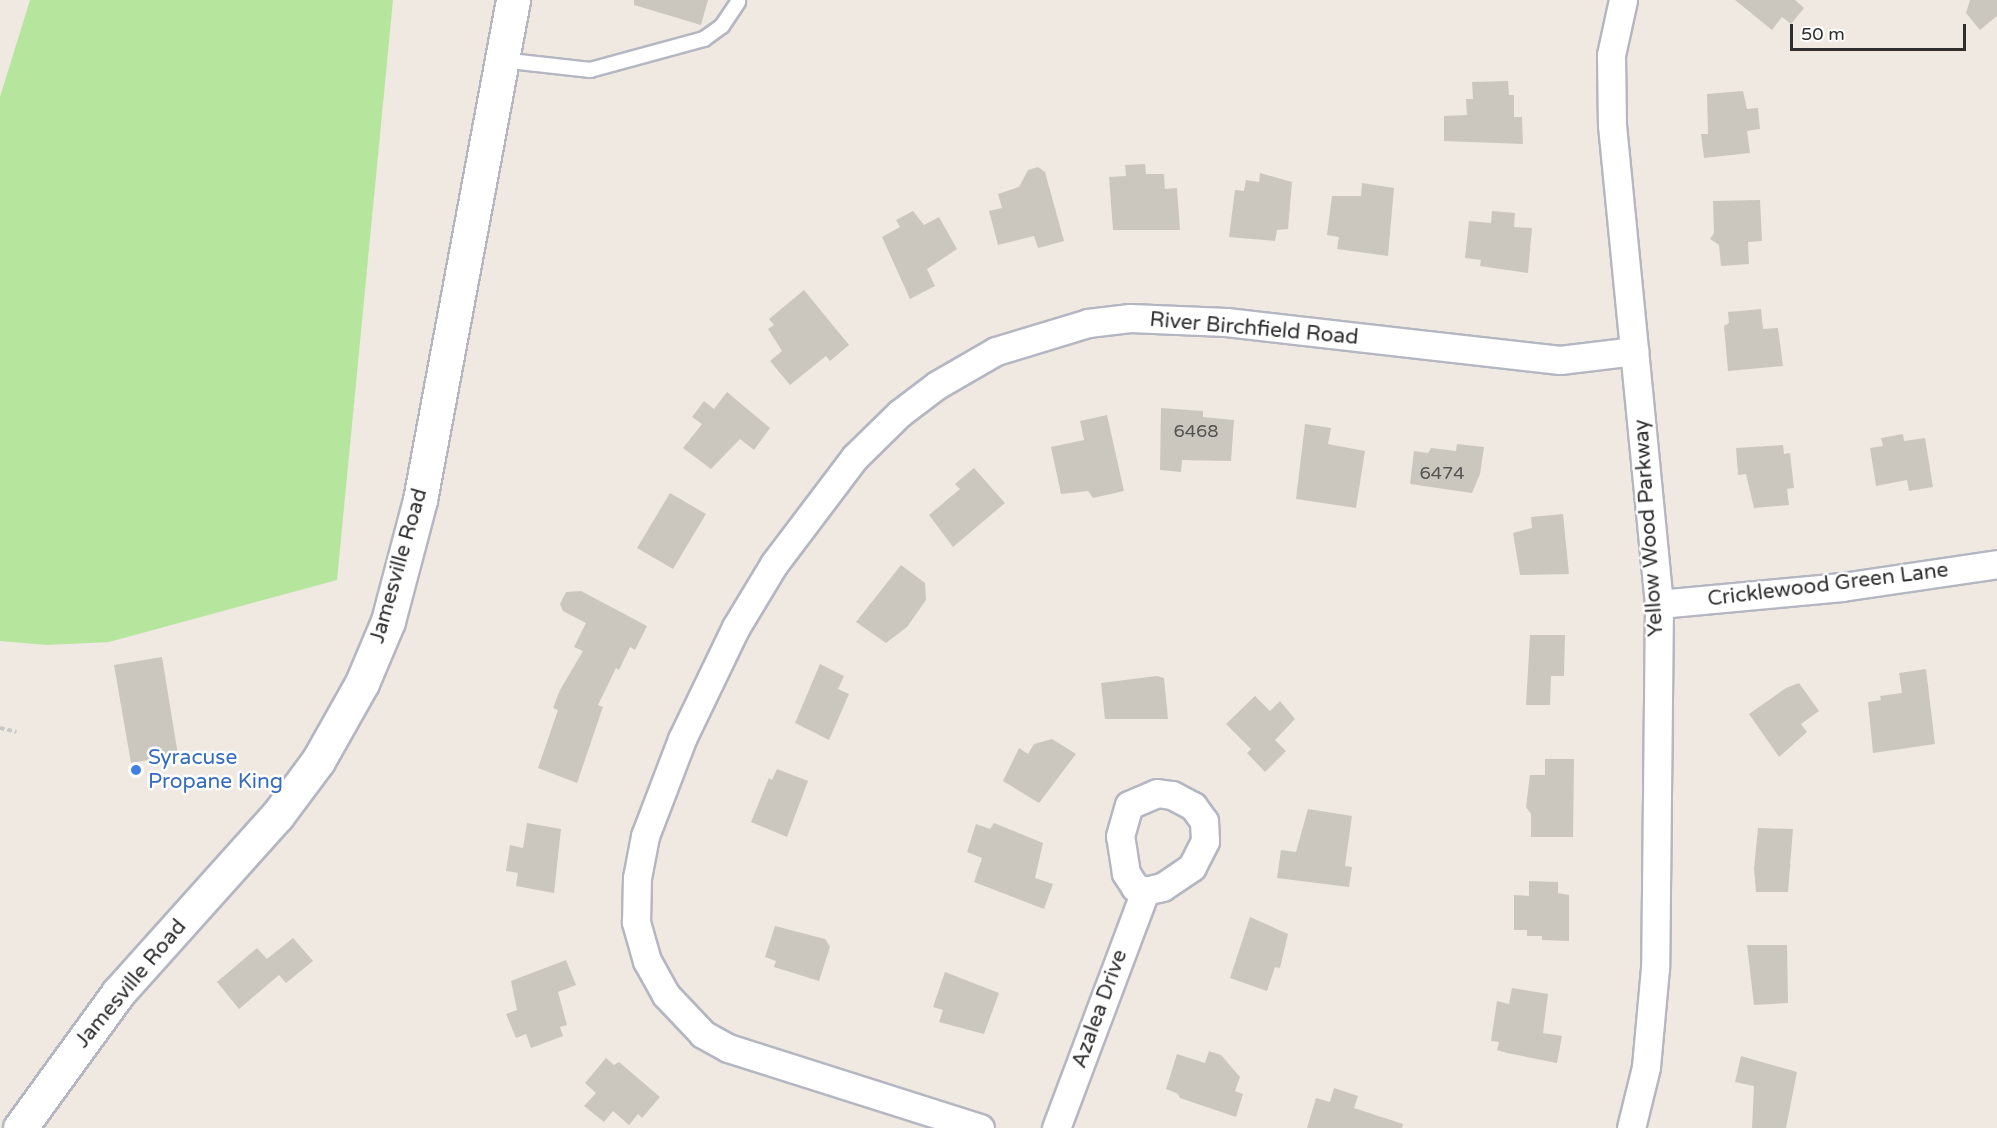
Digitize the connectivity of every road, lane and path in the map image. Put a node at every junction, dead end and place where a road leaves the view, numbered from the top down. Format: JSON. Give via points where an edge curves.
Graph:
{"nodes":[{"id":1,"x":513,"y":0,"type":"edge"},
{"id":2,"x":1623,"y":0,"type":"edge"},
{"id":3,"x":738,"y":2,"type":"dead end"},
{"id":4,"x":501,"y":60,"type":"junction"},
{"id":5,"x":1634,"y":351,"type":"junction"},
{"id":6,"x":1997,"y":564,"type":"edge"},
{"id":7,"x":1659,"y":604,"type":"junction"},
{"id":8,"x":0,"y":728,"type":"edge"},
{"id":9,"x":17,"y":732,"type":"dead end"},
{"id":10,"x":1145,"y":891,"type":"dead end"},
{"id":11,"x":20,"y":1128,"type":"edge"},
{"id":12,"x":980,"y":1128,"type":"edge"},
{"id":13,"x":1056,"y":1128,"type":"edge"},
{"id":14,"x":1631,"y":1128,"type":"edge"}],
"edges":[{"from":1,"to":4,"type":"street","name":"Jamesville Road"},
{"from":2,"to":5,"type":"street","name":"Yellow Wood Parkway","via":[[1611,55],[1612,125]]},
{"from":3,"to":4,"type":"lane","via":[[722,26],[704,39],[590,70]]},
{"from":4,"to":11,"type":"street","name":"Jamesville Road","via":[[420,500],[388,621],[362,683],[318,761],[277,816],[117,993]]},
{"from":5,"to":7,"type":"street","name":"Yellow Wood Parkway"},
{"from":5,"to":12,"type":"street","name":"River Birchfield Road","via":[[1560,360],[1226,322],[1130,318],[1088,323],[996,351],[937,385],[900,413],[855,457],[774,564],[736,627],[682,739],[645,836],[637,878],[636,922],[647,961],[666,995],[703,1035],[728,1048]]},
{"from":6,"to":7,"type":"street","name":"Cricklewood Green Lane","via":[[1842,587]]},
{"from":7,"to":14,"type":"street","name":"Yellow Wood Parkway","via":[[1656,968],[1646,1067]]},
{"from":8,"to":9,"type":"path"},
{"from":10,"to":13,"type":"street","name":"Azalea Drive"}]}
